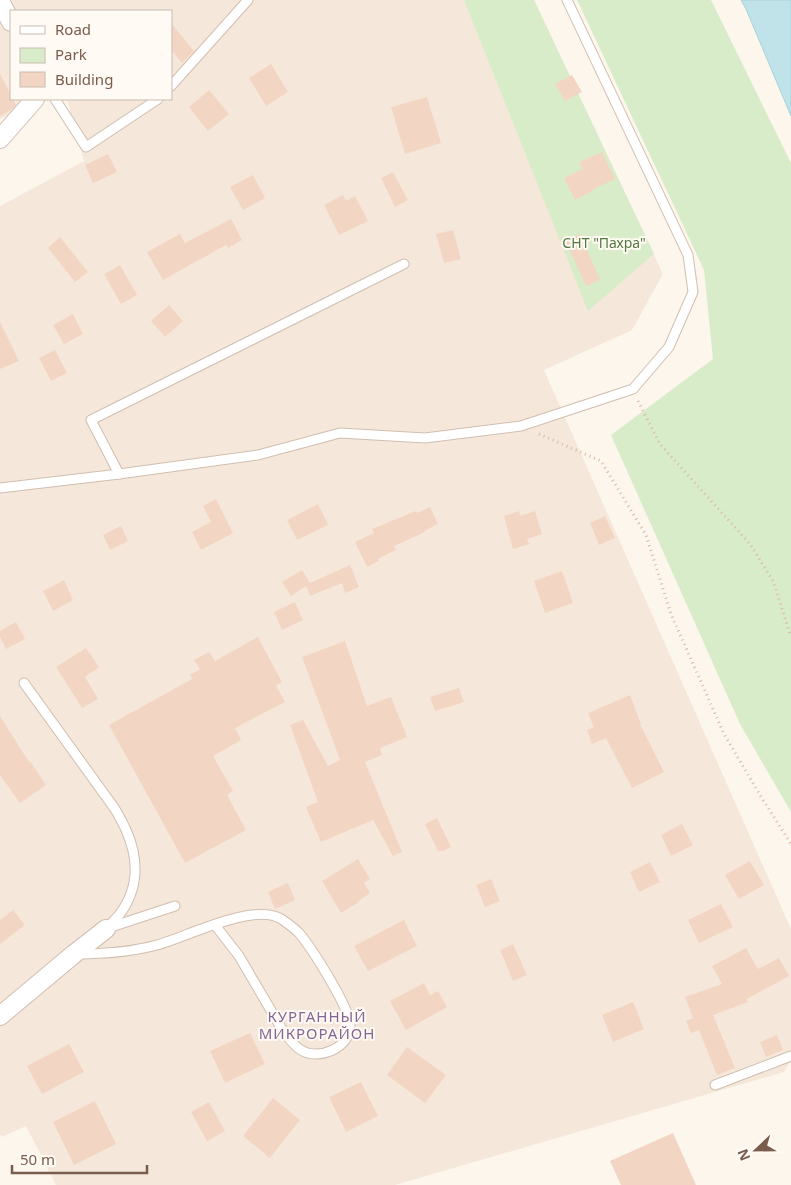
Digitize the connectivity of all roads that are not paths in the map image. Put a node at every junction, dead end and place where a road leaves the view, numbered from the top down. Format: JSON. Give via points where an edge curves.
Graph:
{"nodes":[{"id":1,"x":248,"y":0,"type":"edge"},
{"id":2,"x":567,"y":0,"type":"edge"},
{"id":3,"x":0,"y":1,"type":"edge"},
{"id":4,"x":10,"y":20,"type":"edge"},
{"id":5,"x":172,"y":85,"type":"edge"},
{"id":6,"x":34,"y":100,"type":"edge"},
{"id":7,"x":56,"y":100,"type":"edge"},
{"id":8,"x":156,"y":100,"type":"edge"},
{"id":9,"x":0,"y":139,"type":"edge"},
{"id":10,"x":404,"y":264,"type":"dead end"},
{"id":11,"x":119,"y":474,"type":"junction"},
{"id":12,"x":0,"y":488,"type":"edge"},
{"id":13,"x":24,"y":683,"type":"dead end"},
{"id":14,"x":175,"y":906,"type":"dead end"},
{"id":15,"x":215,"y":925,"type":"junction"},
{"id":16,"x":106,"y":929,"type":"junction"},
{"id":17,"x":74,"y":954,"type":"junction"},
{"id":18,"x":0,"y":1016,"type":"edge"},
{"id":19,"x":791,"y":1056,"type":"edge"},
{"id":20,"x":715,"y":1085,"type":"dead end"}],
"edges":[{"from":1,"to":5,"type":"lane"},
{"from":2,"to":11,"type":"lane","via":[[688,255],[694,292],[669,347],[633,389],[521,426],[426,438],[340,433],[258,455]]},
{"from":3,"to":4,"type":"street"},
{"from":6,"to":9,"type":"street"},
{"from":7,"to":8,"type":"lane","via":[[86,147]]},
{"from":10,"to":11,"type":"lane","via":[[91,420]]},
{"from":11,"to":12,"type":"lane"},
{"from":13,"to":16,"type":"lane","via":[[115,809],[134,852],[136,866],[129,899]]},
{"from":14,"to":16,"type":"lane"},
{"from":15,"to":15,"type":"lane","via":[[239,956],[283,1031],[296,1046],[311,1054],[321,1054],[345,1041],[350,1026],[346,1009],[294,928],[277,916],[261,914]]},
{"from":15,"to":17,"type":"lane","via":[[138,949]]},
{"from":16,"to":17,"type":"street"},
{"from":17,"to":18,"type":"street"},
{"from":19,"to":20,"type":"lane"}]}
